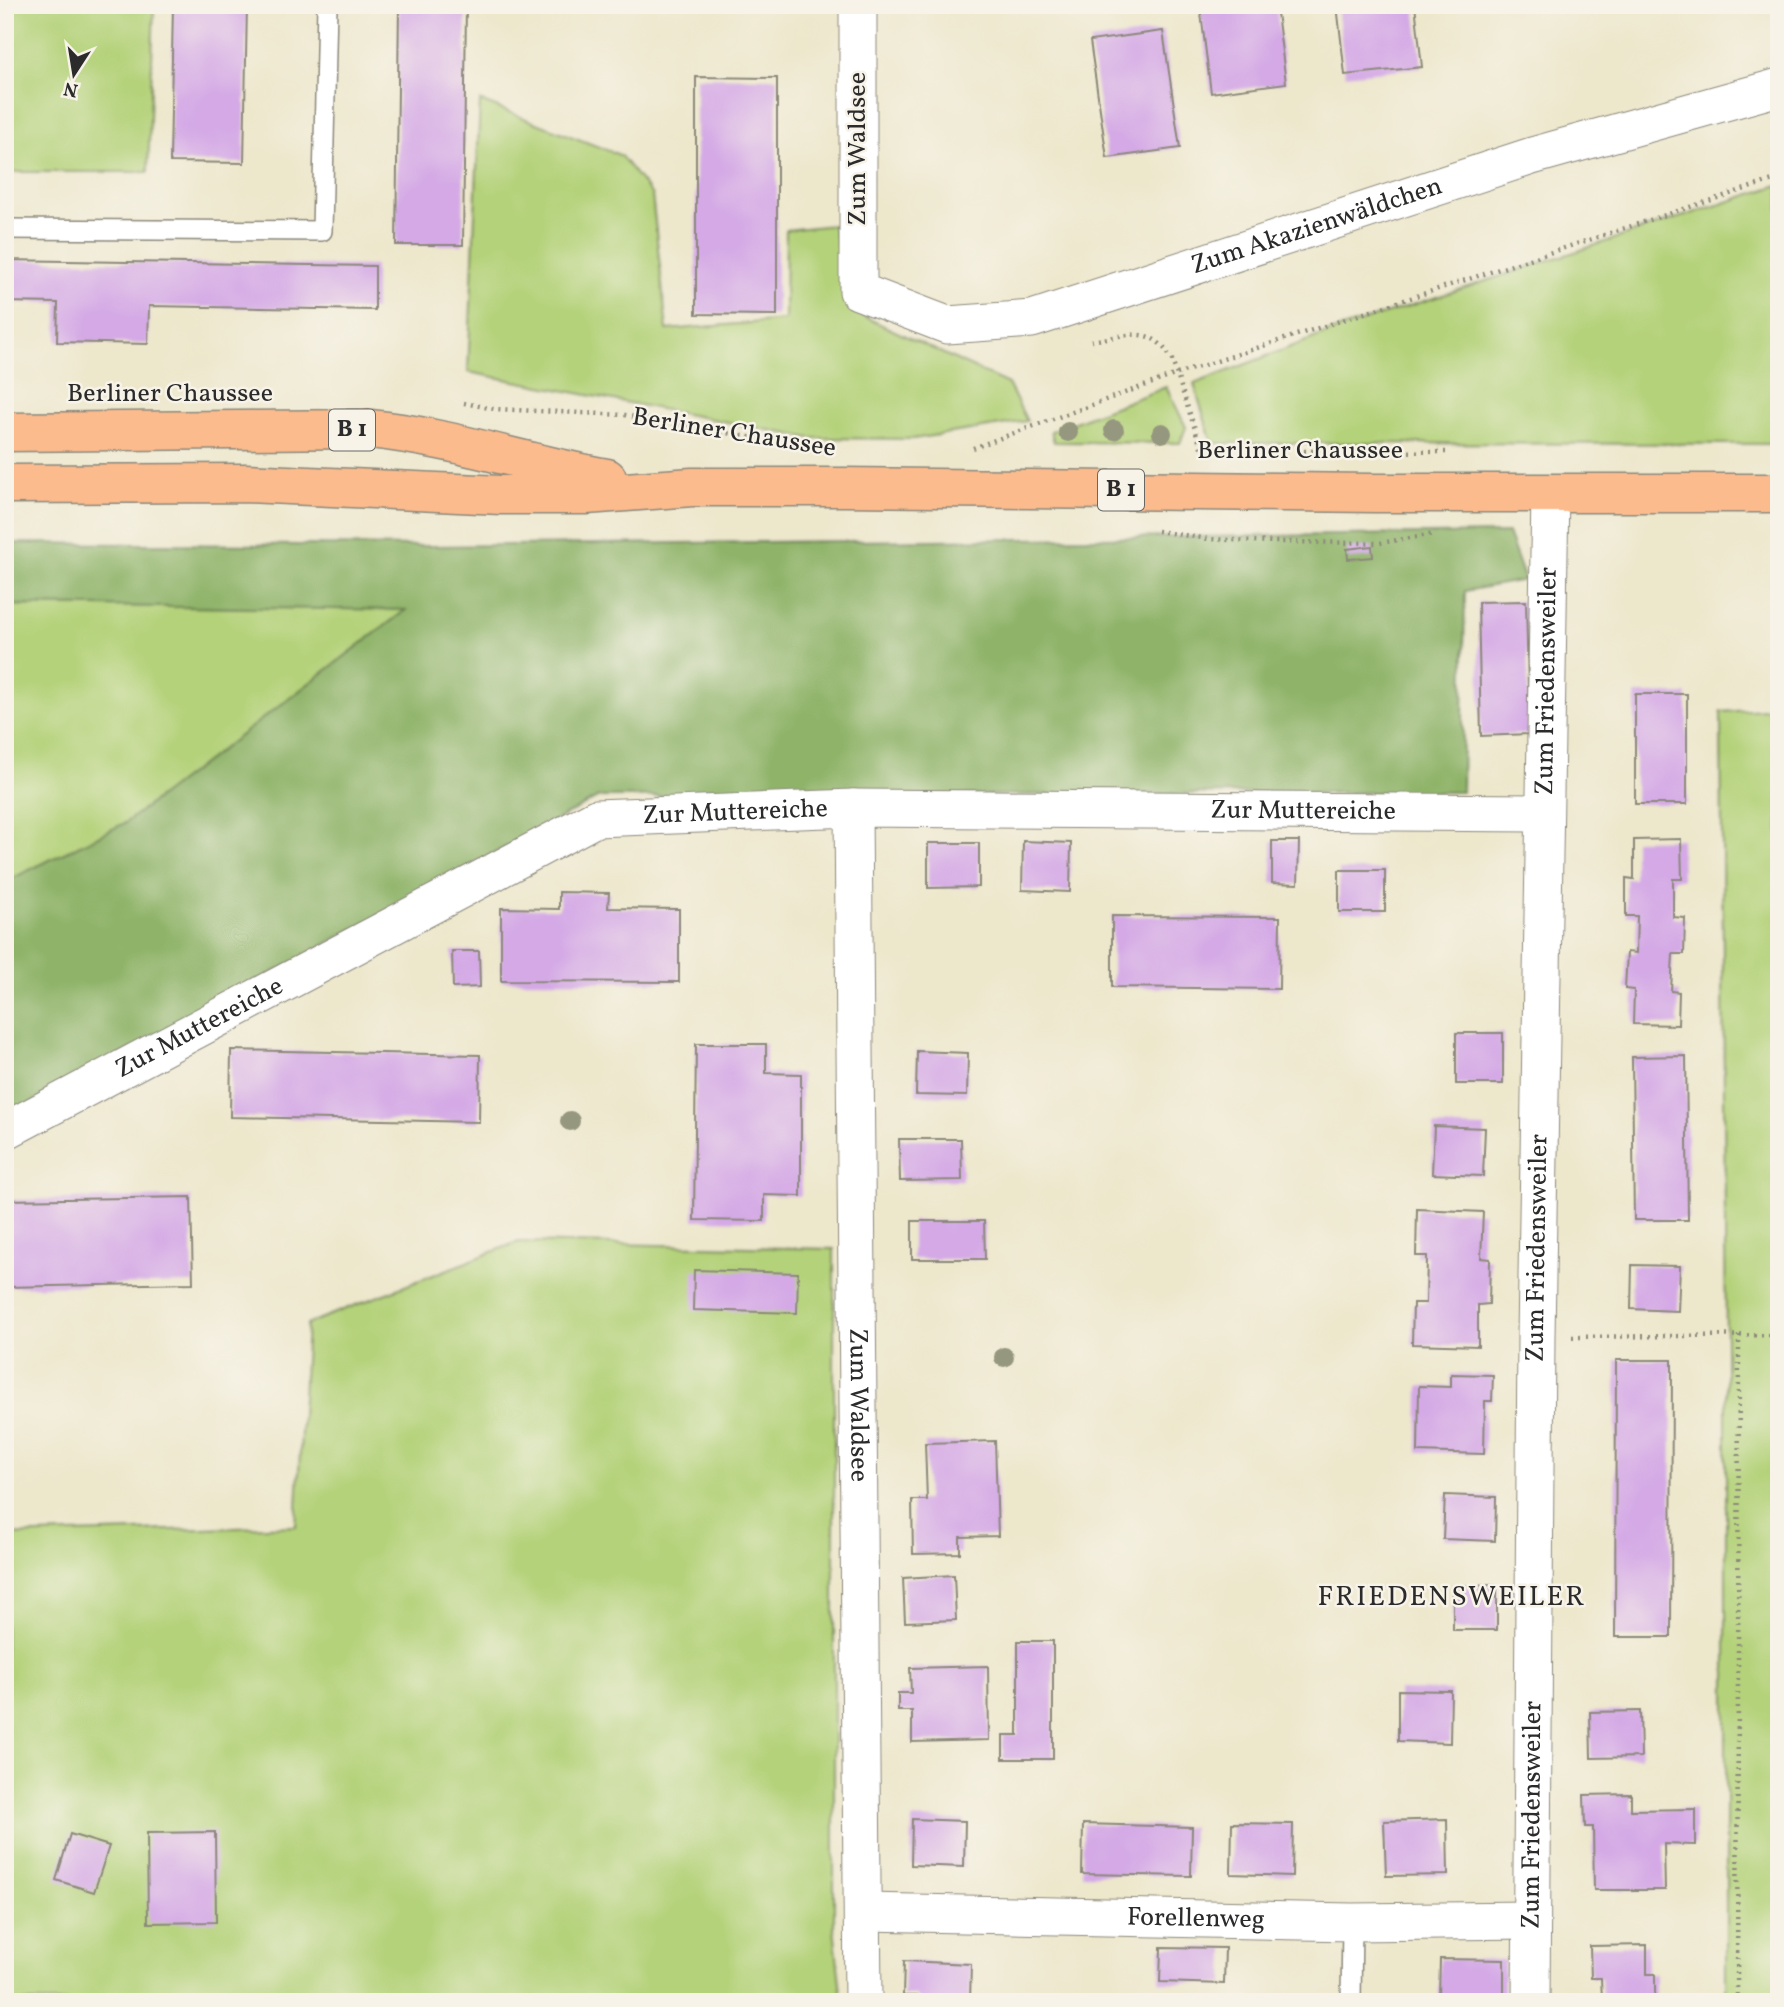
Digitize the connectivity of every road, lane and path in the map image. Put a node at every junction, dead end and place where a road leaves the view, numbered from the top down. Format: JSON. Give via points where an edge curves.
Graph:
{"nodes":[{"id":1,"x":327,"y":5,"type":"edge"},
{"id":2,"x":858,"y":6,"type":"edge"},
{"id":3,"x":1779,"y":87,"type":"edge"},
{"id":4,"x":1779,"y":178,"type":"edge"},
{"id":5,"x":5,"y":229,"type":"edge"},
{"id":6,"x":858,"y":291,"type":"joint"},
{"id":7,"x":1177,"y":374,"type":"junction"},
{"id":8,"x":454,"y":402,"type":"dead end"},
{"id":9,"x":5,"y":432,"type":"edge"},
{"id":10,"x":814,"y":448,"type":"dead end"},
{"id":11,"x":960,"y":448,"type":"dead end"},
{"id":12,"x":973,"y":448,"type":"junction"},
{"id":13,"x":987,"y":448,"type":"dead end"},
{"id":14,"x":1189,"y":450,"type":"dead end"},
{"id":15,"x":1202,"y":450,"type":"junction"},
{"id":16,"x":1216,"y":451,"type":"dead end"},
{"id":17,"x":1297,"y":451,"type":"dead end"},
{"id":18,"x":1460,"y":452,"type":"dead end"},
{"id":19,"x":5,"y":484,"type":"edge"},
{"id":20,"x":692,"y":487,"type":"junction"},
{"id":21,"x":1550,"y":493,"type":"junction"},
{"id":22,"x":1779,"y":494,"type":"edge"},
{"id":23,"x":853,"y":808,"type":"junction"},
{"id":24,"x":1543,"y":813,"type":"junction"},
{"id":25,"x":5,"y":1131,"type":"edge"},
{"id":26,"x":1739,"y":1335,"type":"junction"},
{"id":27,"x":1779,"y":1335,"type":"edge"},
{"id":28,"x":1536,"y":1337,"type":"junction"},
{"id":29,"x":864,"y":1912,"type":"junction"},
{"id":30,"x":1531,"y":1920,"type":"junction"},
{"id":31,"x":1352,"y":1922,"type":"junction"},
{"id":32,"x":863,"y":2002,"type":"edge"},
{"id":33,"x":1351,"y":2002,"type":"edge"},
{"id":34,"x":1531,"y":2002,"type":"edge"},
{"id":35,"x":1737,"y":2002,"type":"edge"}],
"edges":[{"from":1,"to":5,"type":"lane","via":[[322,231]]},
{"from":2,"to":6,"type":"street","name":"Zum Waldsee"},
{"from":3,"to":6,"type":"street","name":"Zum Akazienwäldchen","via":[[1532,156],[1032,319],[947,325]]},
{"from":4,"to":7,"type":"path"},
{"from":7,"to":12,"type":"path"},
{"from":7,"to":15,"type":"path"},
{"from":8,"to":10,"type":"path","name":"Berliner Chaussee","via":[[494,409],[625,415]]},
{"from":9,"to":20,"type":"main road","name":"Berliner Chaussee","number":"B 1","via":[[370,429],[630,482]]},
{"from":11,"to":12,"type":"path"},
{"from":12,"to":13,"type":"path"},
{"from":14,"to":15,"type":"path","name":"Berliner Chaussee"},
{"from":15,"to":16,"type":"path","name":"Berliner Chaussee"},
{"from":17,"to":18,"type":"path","name":"Berliner Chaussee"},
{"from":19,"to":20,"type":"main road","name":"Berliner Chaussee","number":"B 1","via":[[245,483],[501,495],[586,495]]},
{"from":20,"to":21,"type":"main road","name":"Berliner Chaussee","number":"B 1"},
{"from":21,"to":22,"type":"main road","name":"Berliner Chaussee","number":"B 1"},
{"from":21,"to":24,"type":"street","name":"Zum Friedensweiler"},
{"from":23,"to":24,"type":"street","name":"Zur Muttereiche"},
{"from":23,"to":25,"type":"street","name":"Zur Muttereiche","via":[[596,818]]},
{"from":23,"to":29,"type":"street","name":"Zum Waldsee"},
{"from":24,"to":28,"type":"street","name":"Zum Friedensweiler"},
{"from":26,"to":27,"type":"path"},
{"from":26,"to":28,"type":"path"},
{"from":26,"to":35,"type":"path"},
{"from":28,"to":30,"type":"street","name":"Zum Friedensweiler"},
{"from":29,"to":31,"type":"street","name":"Forellenweg"},
{"from":29,"to":32,"type":"street","name":"Zum Waldsee"},
{"from":30,"to":31,"type":"street","name":"Forellenweg"},
{"from":30,"to":34,"type":"street","name":"Zum Friedensweiler"},
{"from":31,"to":33,"type":"lane"}]}
